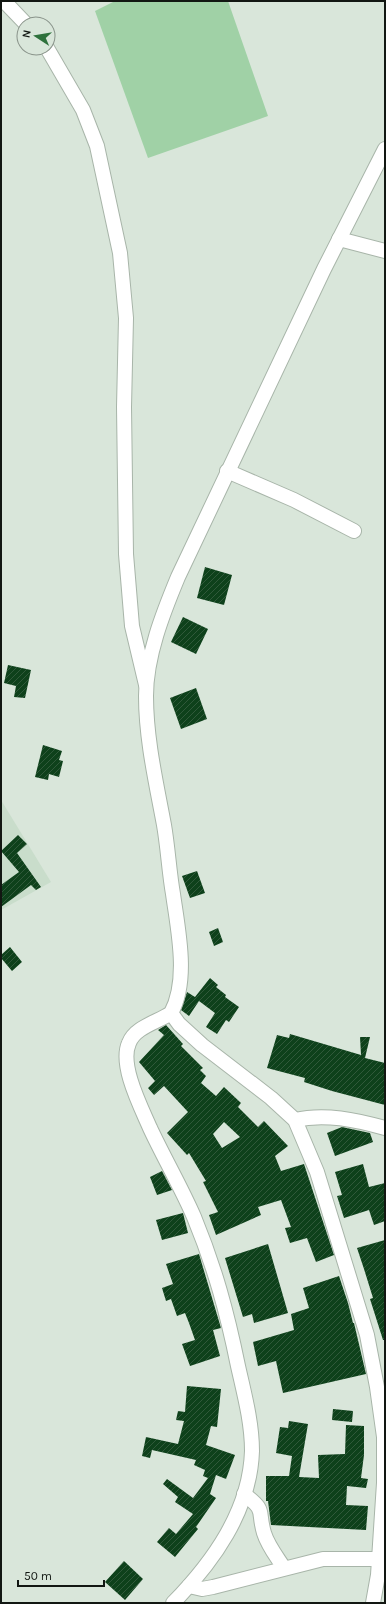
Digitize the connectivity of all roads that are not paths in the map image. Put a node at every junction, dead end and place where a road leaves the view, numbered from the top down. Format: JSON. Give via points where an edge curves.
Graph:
{"nodes":[{"id":1,"x":4,"y":1,"type":"edge"},
{"id":2,"x":18,"y":16,"type":"edge"},
{"id":3,"x":52,"y":56,"type":"edge"},
{"id":4,"x":385,"y":148,"type":"edge"},
{"id":5,"x":340,"y":239,"type":"junction"},
{"id":6,"x":385,"y":251,"type":"edge"},
{"id":7,"x":227,"y":472,"type":"junction"},
{"id":8,"x":354,"y":531,"type":"dead end"},
{"id":9,"x":147,"y":687,"type":"junction"},
{"id":10,"x":171,"y":1013,"type":"junction"},
{"id":11,"x":295,"y":1120,"type":"junction"},
{"id":12,"x":385,"y":1128,"type":"edge"},
{"id":13,"x":384,"y":1450,"type":"edge"},
{"id":14,"x":244,"y":1494,"type":"junction"},
{"id":15,"x":379,"y":1559,"type":"junction"},
{"id":16,"x":284,"y":1568,"type":"junction"},
{"id":17,"x":189,"y":1586,"type":"junction"},
{"id":18,"x":173,"y":1603,"type":"edge"},
{"id":19,"x":374,"y":1603,"type":"edge"}],
"edges":[{"from":1,"to":2,"type":"street"},
{"from":3,"to":9,"type":"street","via":[[84,110],[97,146],[120,253],[126,318],[126,554],[132,626]]},
{"from":4,"to":5,"type":"street"},
{"from":5,"to":6,"type":"street"},
{"from":5,"to":7,"type":"street"},
{"from":7,"to":8,"type":"street","via":[[294,500]]},
{"from":7,"to":9,"type":"street","via":[[168,602],[152,655]]},
{"from":9,"to":10,"type":"street","via":[[147,722],[180,951],[178,994]]},
{"from":10,"to":11,"type":"street","via":[[202,1045],[271,1098]]},
{"from":10,"to":14,"type":"street","via":[[136,1033],[128,1043],[126,1056],[136,1093],[193,1215],[224,1300],[250,1430],[252,1451]]},
{"from":11,"to":12,"type":"street","via":[[329,1118]]},
{"from":11,"to":13,"type":"street","via":[[317,1172],[367,1335],[377,1387]]},
{"from":13,"to":15,"type":"street"},
{"from":14,"to":16,"type":"street","via":[[258,1505],[264,1532]]},
{"from":14,"to":17,"type":"street","via":[[222,1543]]},
{"from":15,"to":16,"type":"street","via":[[323,1559]]},
{"from":15,"to":19,"type":"street"},
{"from":16,"to":17,"type":"street","via":[[208,1588]]},
{"from":17,"to":18,"type":"street"}]}
